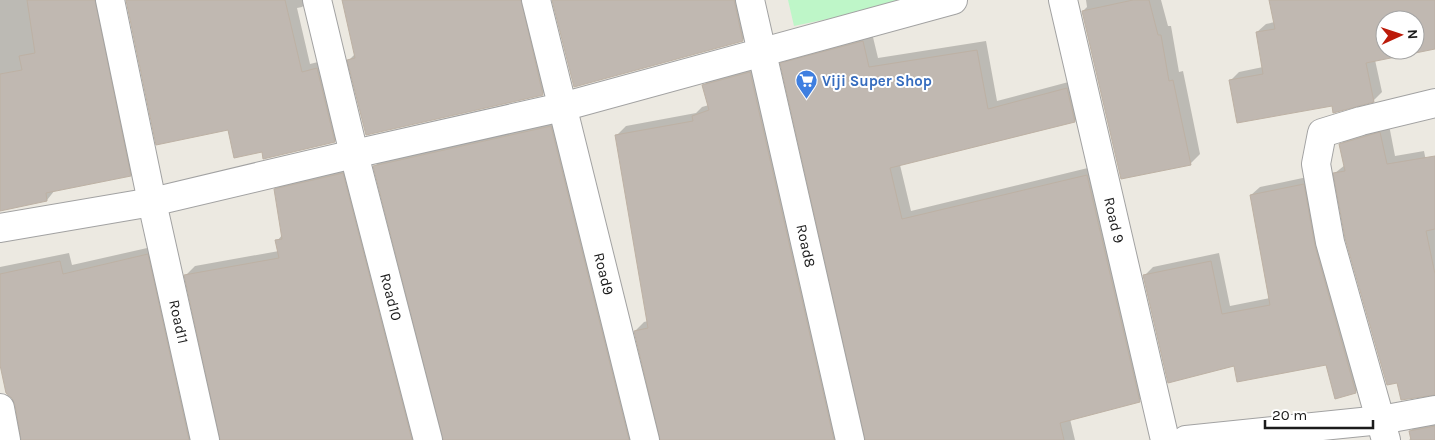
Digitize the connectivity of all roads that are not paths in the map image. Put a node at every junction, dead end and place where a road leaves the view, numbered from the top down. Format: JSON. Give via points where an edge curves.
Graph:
{"nodes":[{"id":1,"x":110,"y":0,"type":"edge"},
{"id":2,"x":317,"y":0,"type":"edge"},
{"id":3,"x":536,"y":0,"type":"edge"},
{"id":4,"x":750,"y":0,"type":"edge"},
{"id":5,"x":954,"y":0,"type":"edge"},
{"id":6,"x":1062,"y":0,"type":"edge"},
{"id":7,"x":761,"y":53,"type":"junction"},
{"id":8,"x":1435,"y":103,"type":"edge"},
{"id":9,"x":562,"y":107,"type":"junction"},
{"id":10,"x":354,"y":154,"type":"junction"},
{"id":11,"x":152,"y":202,"type":"junction"},
{"id":12,"x":0,"y":228,"type":"edge"},
{"id":13,"x":0,"y":408,"type":"edge"},
{"id":14,"x":1435,"y":410,"type":"edge"},
{"id":15,"x":1384,"y":430,"type":"edge"},
{"id":16,"x":6,"y":440,"type":"edge"},
{"id":17,"x":205,"y":440,"type":"edge"},
{"id":18,"x":428,"y":440,"type":"edge"},
{"id":19,"x":645,"y":440,"type":"edge"},
{"id":20,"x":850,"y":440,"type":"edge"},
{"id":21,"x":1165,"y":440,"type":"edge"},
{"id":22,"x":1186,"y":440,"type":"edge"}],
"edges":[{"from":1,"to":11,"type":"street","name":"Road11"},
{"from":2,"to":10,"type":"street","name":"Road10"},
{"from":3,"to":9,"type":"street","name":"Road9"},
{"from":4,"to":7,"type":"street","name":"Road8"},
{"from":5,"to":7,"type":"street"},
{"from":6,"to":21,"type":"street","name":"Road 9"},
{"from":7,"to":9,"type":"street"},
{"from":7,"to":20,"type":"street","name":"Road8"},
{"from":8,"to":15,"type":"street","via":[[1322,133],[1316,164],[1330,242]]},
{"from":9,"to":10,"type":"street"},
{"from":9,"to":19,"type":"street","name":"Road9"},
{"from":10,"to":11,"type":"street"},
{"from":10,"to":18,"type":"street","name":"Road10"},
{"from":11,"to":12,"type":"street"},
{"from":11,"to":17,"type":"street","name":"Road11"},
{"from":13,"to":16,"type":"street"},
{"from":14,"to":15,"type":"street"},
{"from":15,"to":22,"type":"street"}]}
